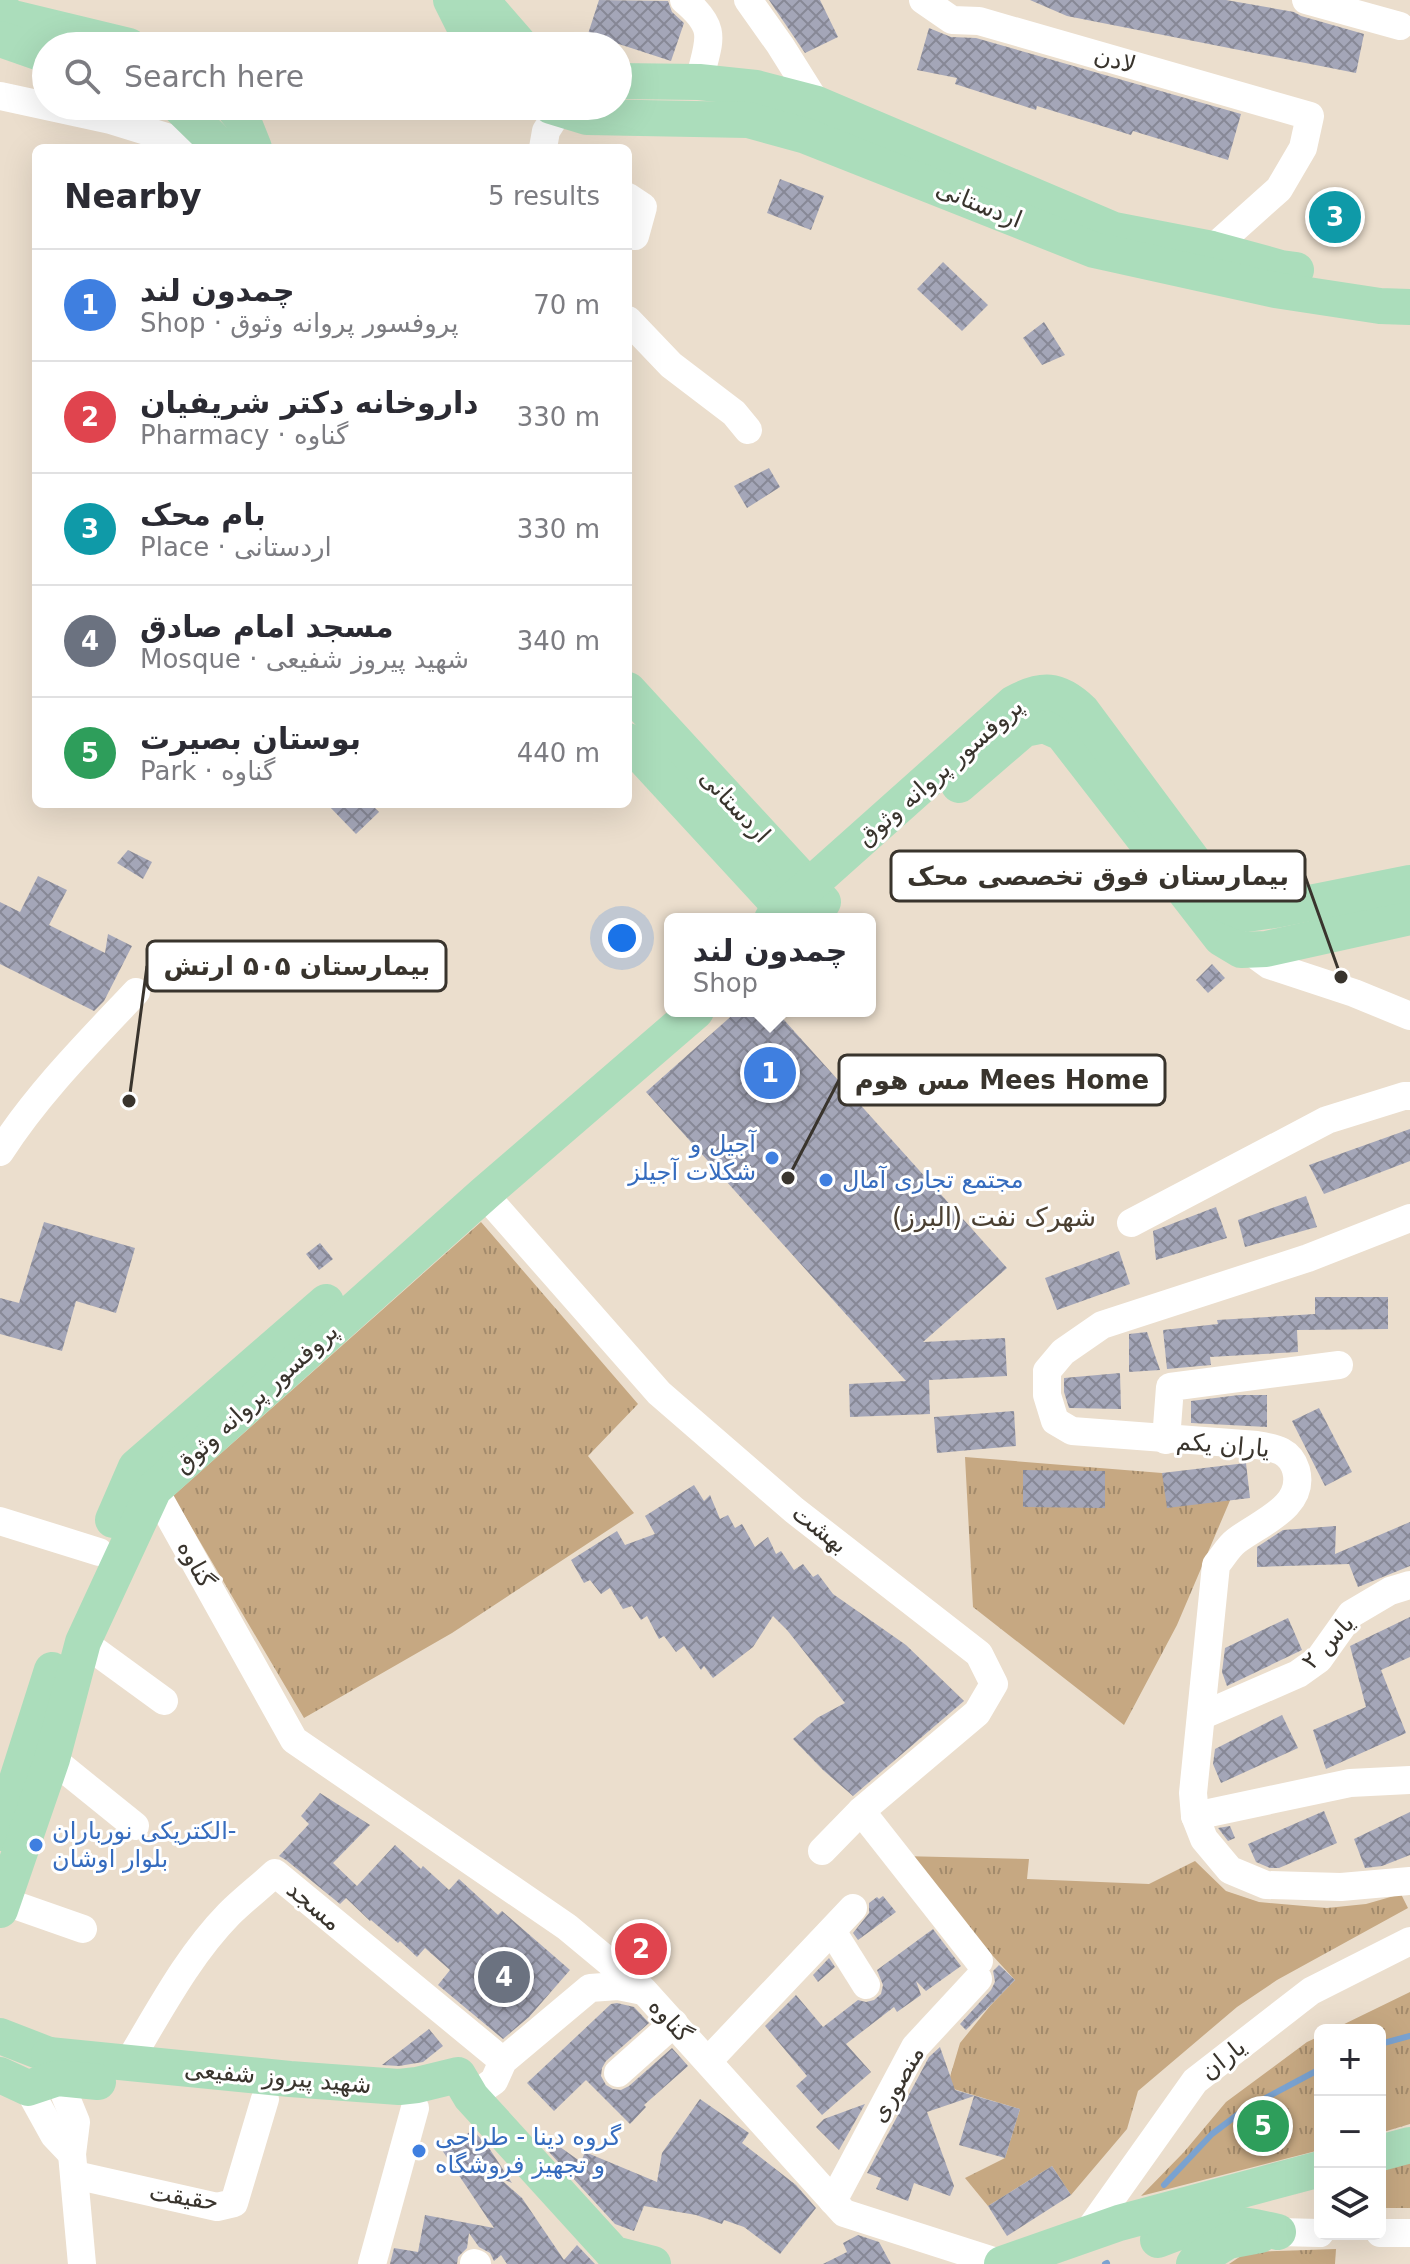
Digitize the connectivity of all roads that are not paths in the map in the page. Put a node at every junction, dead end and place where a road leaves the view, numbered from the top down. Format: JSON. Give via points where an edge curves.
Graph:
{"nodes":[{"id":1,"x":451,"y":0,"type":"edge"},
{"id":2,"x":484,"y":0,"type":"edge"},
{"id":3,"x":684,"y":0,"type":"edge"},
{"id":4,"x":748,"y":0,"type":"edge"},
{"id":5,"x":923,"y":0,"type":"edge"},
{"id":6,"x":1306,"y":0,"type":"edge"},
{"id":7,"x":0,"y":11,"type":"edge"},
{"id":8,"x":975,"y":11,"type":"edge"},
{"id":9,"x":1400,"y":26,"type":"dead end"},
{"id":10,"x":71,"y":32,"type":"edge"},
{"id":11,"x":467,"y":32,"type":"edge"},
{"id":12,"x":509,"y":32,"type":"edge"},
{"id":13,"x":0,"y":39,"type":"edge"},
{"id":14,"x":32,"y":50,"type":"edge"},
{"id":15,"x":632,"y":81,"type":"edge"},
{"id":16,"x":699,"y":82,"type":"junction"},
{"id":17,"x":0,"y":96,"type":"edge"},
{"id":18,"x":32,"y":103,"type":"edge"},
{"id":19,"x":817,"y":104,"type":"junction"},
{"id":20,"x":632,"y":118,"type":"edge"},
{"id":21,"x":111,"y":120,"type":"edge"},
{"id":22,"x":193,"y":120,"type":"edge"},
{"id":23,"x":243,"y":120,"type":"edge"},
{"id":24,"x":551,"y":120,"type":"edge"},
{"id":25,"x":174,"y":144,"type":"edge"},
{"id":26,"x":218,"y":144,"type":"edge"},
{"id":27,"x":252,"y":144,"type":"edge"},
{"id":28,"x":544,"y":144,"type":"edge"},
{"id":29,"x":632,"y":200,"type":"edge"},
{"id":30,"x":635,"y":236,"type":"dead end"},
{"id":31,"x":1200,"y":261,"type":"junction"},
{"id":32,"x":1410,"y":284,"type":"edge"},
{"id":33,"x":1410,"y":307,"type":"edge"},
{"id":34,"x":632,"y":324,"type":"edge"},
{"id":35,"x":748,"y":430,"type":"dead end"},
{"id":36,"x":632,"y":695,"type":"edge"},
{"id":37,"x":632,"y":745,"type":"edge"},
{"id":38,"x":1410,"y":883,"type":"edge"},
{"id":39,"x":797,"y":909,"type":"edge"},
{"id":40,"x":1410,"y":917,"type":"edge"},
{"id":41,"x":1245,"y":938,"type":"junction"},
{"id":42,"x":136,"y":992,"type":"dead end"},
{"id":43,"x":664,"y":1012,"type":"edge"},
{"id":44,"x":1410,"y":1016,"type":"edge"},
{"id":45,"x":688,"y":1017,"type":"edge"},
{"id":46,"x":1410,"y":1096,"type":"edge"},
{"id":47,"x":0,"y":1152,"type":"edge"},
{"id":48,"x":477,"y":1185,"type":"junction"},
{"id":49,"x":1410,"y":1218,"type":"edge"},
{"id":50,"x":1131,"y":1223,"type":"dead end"},
{"id":51,"x":1339,"y":1365,"type":"dead end"},
{"id":52,"x":1166,"y":1440,"type":"junction"},
{"id":53,"x":147,"y":1470,"type":"junction"},
{"id":54,"x":0,"y":1521,"type":"edge"},
{"id":55,"x":110,"y":1556,"type":"junction"},
{"id":56,"x":1410,"y":1585,"type":"edge"},
{"id":57,"x":73,"y":1637,"type":"junction"},
{"id":58,"x":164,"y":1701,"type":"dead end"},
{"id":59,"x":1201,"y":1716,"type":"junction"},
{"id":60,"x":39,"y":1755,"type":"junction"},
{"id":61,"x":1410,"y":1780,"type":"edge"},
{"id":62,"x":861,"y":1811,"type":"junction"},
{"id":63,"x":1195,"y":1816,"type":"junction"},
{"id":64,"x":135,"y":1826,"type":"dead end"},
{"id":65,"x":0,"y":1833,"type":"edge"},
{"id":66,"x":822,"y":1851,"type":"dead end"},
{"id":67,"x":1410,"y":1881,"type":"edge"},
{"id":68,"x":2,"y":1906,"type":"edge"},
{"id":69,"x":853,"y":1908,"type":"dead end"},
{"id":70,"x":83,"y":1929,"type":"dead end"},
{"id":71,"x":832,"y":1931,"type":"junction"},
{"id":72,"x":579,"y":1937,"type":"junction"},
{"id":73,"x":1410,"y":1941,"type":"edge"},
{"id":74,"x":866,"y":1985,"type":"dead end"},
{"id":75,"x":590,"y":1988,"type":"junction"},
{"id":76,"x":644,"y":1991,"type":"junction"},
{"id":77,"x":674,"y":2023,"type":"junction"},
{"id":78,"x":0,"y":2036,"type":"edge"},
{"id":79,"x":503,"y":2061,"type":"junction"},
{"id":80,"x":708,"y":2061,"type":"junction"},
{"id":81,"x":128,"y":2063,"type":"junction"},
{"id":82,"x":618,"y":2073,"type":"dead end"},
{"id":83,"x":34,"y":2074,"type":"edge"},
{"id":84,"x":464,"y":2086,"type":"junction"},
{"id":85,"x":268,"y":2088,"type":"junction"},
{"id":86,"x":416,"y":2097,"type":"junction"},
{"id":87,"x":1410,"y":2145,"type":"edge"},
{"id":88,"x":1386,"y":2151,"type":"edge"},
{"id":89,"x":74,"y":2165,"type":"junction"},
{"id":90,"x":1314,"y":2170,"type":"edge"},
{"id":91,"x":1273,"y":2180,"type":"junction"},
{"id":92,"x":833,"y":2201,"type":"junction"},
{"id":93,"x":1103,"y":2228,"type":"junction"},
{"id":94,"x":1278,"y":2232,"type":"junction"},
{"id":95,"x":1314,"y":2233,"type":"edge"},
{"id":96,"x":1386,"y":2233,"type":"edge"},
{"id":97,"x":1410,"y":2233,"type":"edge"},
{"id":98,"x":1162,"y":2238,"type":"edge"},
{"id":99,"x":922,"y":2250,"type":"edge"},
{"id":100,"x":611,"y":2259,"type":"edge"},
{"id":101,"x":82,"y":2264,"type":"edge"},
{"id":102,"x":372,"y":2264,"type":"edge"},
{"id":103,"x":653,"y":2264,"type":"edge"},
{"id":104,"x":1002,"y":2264,"type":"edge"},
{"id":105,"x":1194,"y":2264,"type":"edge"}],
"edges":[{"from":1,"to":11,"type":"main road"},
{"from":2,"to":12,"type":"main road"},
{"from":3,"to":16,"type":"street","via":[[710,35]]},
{"from":4,"to":19,"type":"street"},
{"from":5,"to":8,"type":"street","name":"لادن","via":[[952,20]]},
{"from":6,"to":9,"type":"street"},
{"from":7,"to":10,"type":"main road"},
{"from":8,"to":31,"type":"street","name":"لادن","via":[[1310,116],[1303,148],[1279,189]]},
{"from":13,"to":14,"type":"main road"},
{"from":15,"to":16,"type":"main road","name":"اردستانی"},
{"from":16,"to":19,"type":"main road","name":"اردستانی","via":[[756,88]]},
{"from":17,"to":18,"type":"street"},
{"from":19,"to":31,"type":"main road","name":"اردستانی"},
{"from":20,"to":31,"type":"main road","name":"اردستانی","via":[[748,120],[806,136],[1094,250]]},
{"from":21,"to":25,"type":"street"},
{"from":22,"to":26,"type":"main road"},
{"from":23,"to":27,"type":"main road"},
{"from":24,"to":28,"type":"street"},
{"from":29,"to":30,"type":"street","via":[[643,207]]},
{"from":31,"to":32,"type":"main road","name":"اردستانی"},
{"from":31,"to":33,"type":"main road","name":"اردستانی","via":[[1290,293]]},
{"from":34,"to":35,"type":"street"},
{"from":36,"to":39,"type":"main road","name":"اردستانی"},
{"from":37,"to":39,"type":"main road","name":"اردستانی"},
{"from":38,"to":41,"type":"main road","via":[[1275,910]]},
{"from":39,"to":41,"type":"main road","name":"پروفسور پروانه وثوق","via":[[1014,703],[1031,693],[1051,692],[1069,698],[1082,711]]},
{"from":40,"to":41,"type":"main road","via":[[1266,949]]},
{"from":41,"to":44,"type":"street","via":[[1269,965]]},
{"from":42,"to":47,"type":"street","via":[[21,1120]]},
{"from":43,"to":48,"type":"main road","name":"پروفسور پروانه وثوق"},
{"from":45,"to":48,"type":"main road","name":"پروفسور پروانه وثوق"},
{"from":46,"to":50,"type":"street","via":[[1327,1120]]},
{"from":48,"to":53,"type":"main road","name":"پروفسور پروانه وثوق"},
{"from":48,"to":62,"type":"street","name":"بهشت","via":[[659,1393],[794,1510],[979,1654],[994,1684],[977,1713]]},
{"from":49,"to":52,"type":"street","name":"یاران یکم","via":[[1308,1258],[1102,1325],[1063,1352],[1047,1371],[1055,1421],[1072,1431]]},
{"from":51,"to":52,"type":"street","via":[[1170,1387]]},
{"from":52,"to":59,"type":"street","name":"یاران یکم","via":[[1282,1450],[1295,1466],[1298,1483],[1288,1504],[1235,1542],[1216,1565]]},
{"from":53,"to":55,"type":"main road","name":"پروفسور پروانه وثوق"},
{"from":53,"to":72,"type":"street","name":"گناوه","via":[[294,1740]]},
{"from":54,"to":55,"type":"street"},
{"from":55,"to":57,"type":"main road","name":"پروفسور پروانه وثوق"},
{"from":56,"to":59,"type":"street","name":"یاس ۲","via":[[1351,1614],[1319,1659],[1298,1674]]},
{"from":57,"to":58,"type":"street"},
{"from":57,"to":60,"type":"main road","name":"پروفسور پروانه وثوق"},
{"from":59,"to":63,"type":"street","name":"یاران یکم"},
{"from":60,"to":64,"type":"street"},
{"from":60,"to":65,"type":"main road","name":"پروفسور پروانه وثوق"},
{"from":60,"to":68,"type":"main road","name":"پروفسور پروانه وثوق"},
{"from":61,"to":63,"type":"street","via":[[1350,1783]]},
{"from":62,"to":66,"type":"street","name":"بهشت"},
{"from":62,"to":92,"type":"street","name":"منصوری","via":[[978,1970],[915,2047]]},
{"from":63,"to":67,"type":"street","name":"یاران یکم","via":[[1204,1839],[1230,1870],[1266,1885],[1341,1887]]},
{"from":68,"to":70,"type":"street"},
{"from":69,"to":71,"type":"street"},
{"from":71,"to":74,"type":"street"},
{"from":71,"to":80,"type":"street"},
{"from":72,"to":75,"type":"street","via":[[592,1966]]},
{"from":72,"to":76,"type":"street","name":"گناوه"},
{"from":73,"to":93,"type":"street","name":"یاران","via":[[1311,1991],[1195,2081]]},
{"from":75,"to":76,"type":"street"},
{"from":75,"to":79,"type":"street"},
{"from":76,"to":77,"type":"street","name":"گناوه"},
{"from":77,"to":80,"type":"street","name":"گناوه"},
{"from":77,"to":82,"type":"street"},
{"from":78,"to":83,"type":"main road","name":"شهید پیروز شفیعی"},
{"from":79,"to":81,"type":"street","name":"مسجد","via":[[275,1873],[205,1942]]},
{"from":79,"to":84,"type":"street","via":[[494,2081]]},
{"from":80,"to":92,"type":"street","name":"گناوه"},
{"from":81,"to":83,"type":"main road","name":"شهید پیروز شفیعی"},
{"from":81,"to":85,"type":"main road","name":"شهید پیروز شفیعی"},
{"from":83,"to":85,"type":"main road","name":"شهید پیروز شفیعی"},
{"from":83,"to":89,"type":"street","via":[[76,2122]]},
{"from":84,"to":86,"type":"main road","name":"شهید پیروز شفیعی"},
{"from":84,"to":100,"type":"main road"},
{"from":85,"to":86,"type":"main road","name":"شهید پیروز شفیعی"},
{"from":85,"to":89,"type":"street","name":"حقیقت","via":[[234,2203],[217,2207]]},
{"from":86,"to":102,"type":"street"},
{"from":87,"to":88,"type":"main road"},
{"from":89,"to":101,"type":"street"},
{"from":90,"to":91,"type":"main road"},
{"from":91,"to":94,"type":"main road"},
{"from":91,"to":98,"type":"main road"},
{"from":92,"to":99,"type":"street","name":"گناوه","via":[[844,2213]]},
{"from":93,"to":98,"type":"main road"},
{"from":93,"to":104,"type":"main road","name":"گناوه"},
{"from":94,"to":95,"type":"street"},
{"from":94,"to":98,"type":"main road","via":[[1224,2223],[1192,2226]]},
{"from":94,"to":105,"type":"main road","via":[[1228,2241]]},
{"from":96,"to":97,"type":"street"},
{"from":99,"to":104,"type":"street","name":"گناوه"},
{"from":100,"to":103,"type":"main road"}]}
